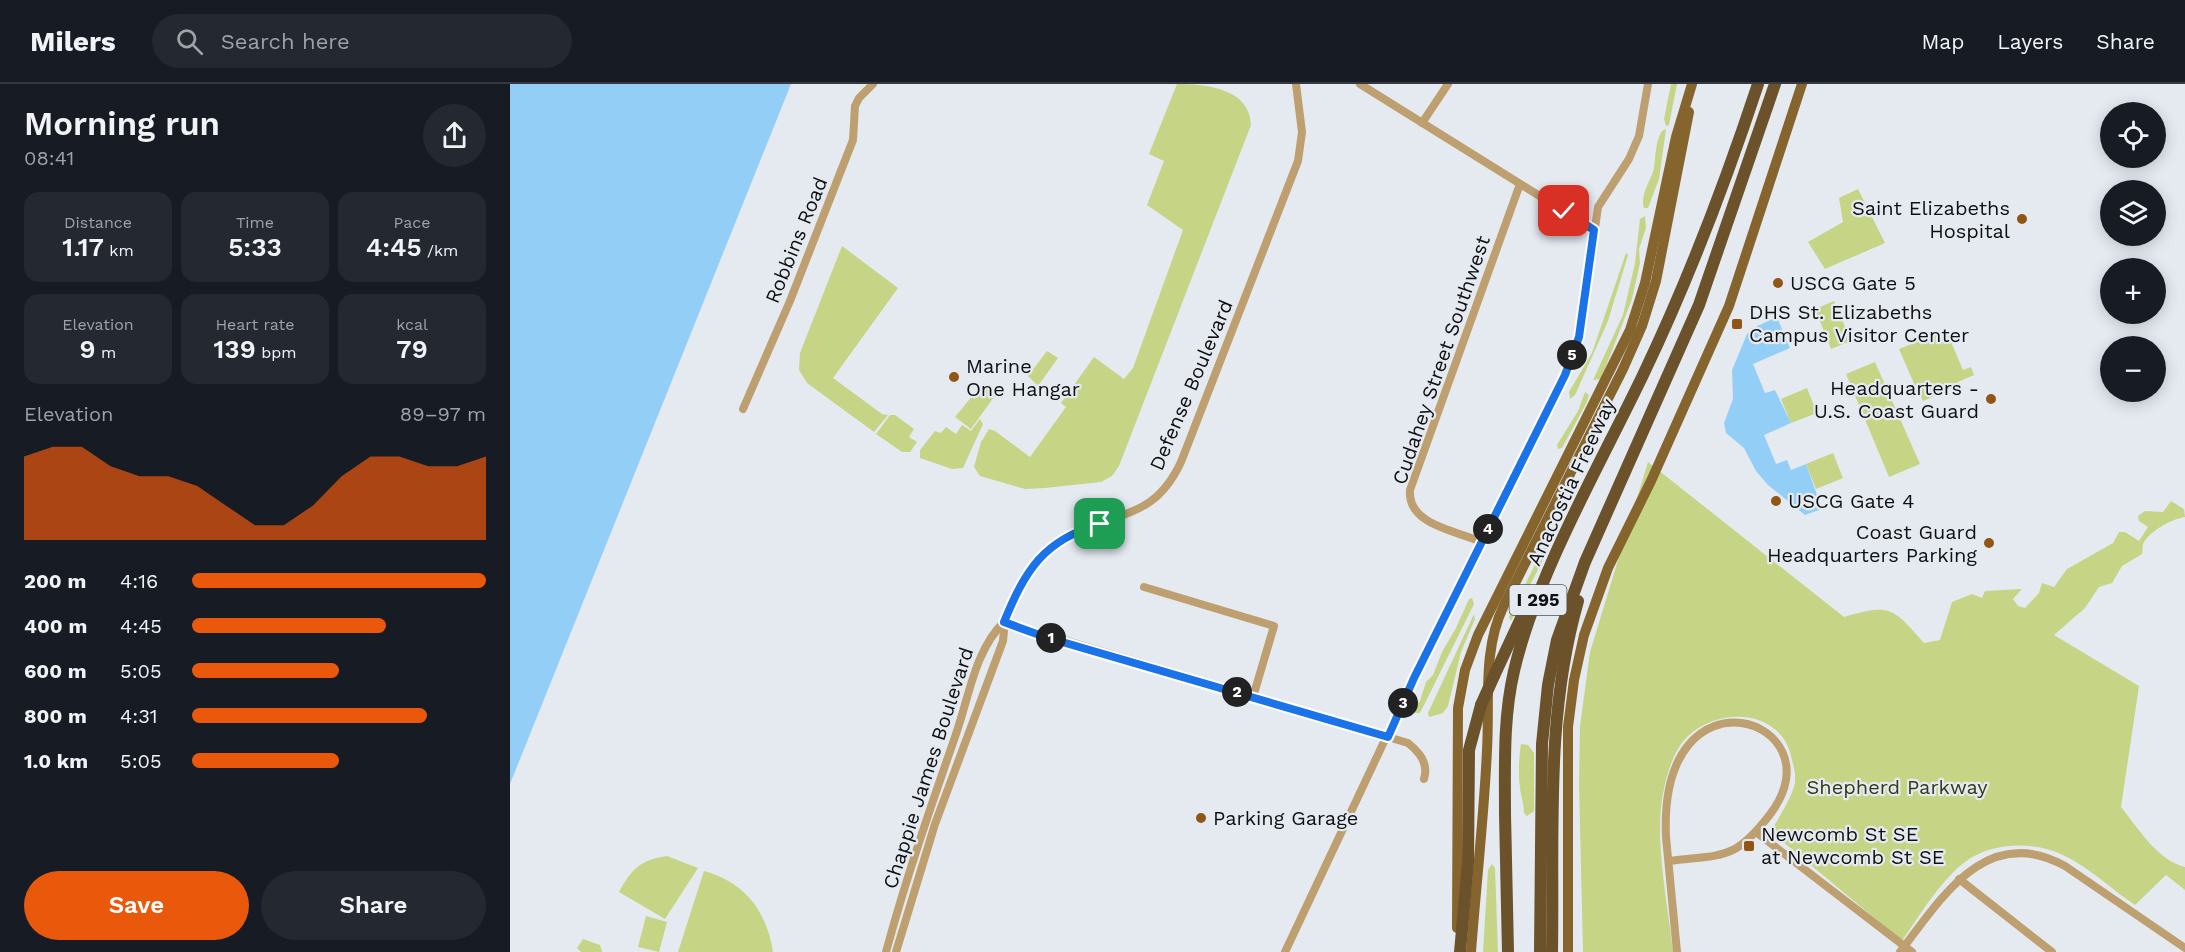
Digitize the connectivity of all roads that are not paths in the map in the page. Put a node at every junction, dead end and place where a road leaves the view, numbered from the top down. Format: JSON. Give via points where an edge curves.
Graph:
{"nodes":[{"id":1,"x":873,"y":84,"type":"edge"},
{"id":2,"x":1296,"y":84,"type":"edge"},
{"id":3,"x":1360,"y":84,"type":"edge"},
{"id":4,"x":1448,"y":84,"type":"edge"},
{"id":5,"x":1648,"y":84,"type":"edge"},
{"id":6,"x":1692,"y":84,"type":"edge"},
{"id":7,"x":1758,"y":84,"type":"edge"},
{"id":8,"x":1775,"y":84,"type":"edge"},
{"id":9,"x":1802,"y":84,"type":"edge"},
{"id":10,"x":1422,"y":123,"type":"junction"},
{"id":11,"x":1520,"y":184,"type":"junction"},
{"id":12,"x":1594,"y":230,"type":"junction"},
{"id":13,"x":1659,"y":338,"type":"junction"},
{"id":14,"x":743,"y":409,"type":"dead end"},
{"id":15,"x":1616,"y":495,"type":"junction"},
{"id":16,"x":1482,"y":542,"type":"junction"},
{"id":17,"x":1144,"y":587,"type":"dead end"},
{"id":18,"x":1004,"y":622,"type":"junction"},
{"id":19,"x":1253,"y":697,"type":"junction"},
{"id":20,"x":1388,"y":737,"type":"junction"},
{"id":21,"x":1424,"y":779,"type":"dead end"},
{"id":22,"x":1756,"y":832,"type":"junction"},
{"id":23,"x":1669,"y":861,"type":"junction"},
{"id":24,"x":1959,"y":879,"type":"junction"},
{"id":25,"x":2185,"y":948,"type":"edge"},
{"id":26,"x":1905,"y":950,"type":"edge"},
{"id":27,"x":886,"y":952,"type":"edge"},
{"id":28,"x":896,"y":952,"type":"edge"},
{"id":29,"x":1285,"y":952,"type":"edge"},
{"id":30,"x":1459,"y":952,"type":"edge"},
{"id":31,"x":1471,"y":952,"type":"edge"},
{"id":32,"x":1508,"y":952,"type":"edge"},
{"id":33,"x":1540,"y":952,"type":"edge"},
{"id":34,"x":1552,"y":952,"type":"edge"},
{"id":35,"x":1568,"y":952,"type":"edge"},
{"id":36,"x":1677,"y":952,"type":"edge"},
{"id":37,"x":2052,"y":952,"type":"edge"}],
"edges":[{"from":1,"to":14,"type":"street","name":"Robbins Road","via":[[855,106],[853,140]]},
{"from":2,"to":18,"type":"street","name":"Defense Boulevard","via":[[1302,132],[1298,161],[1176,472],[1155,498],[1139,510],[1079,531],[1047,551],[1021,582]]},
{"from":3,"to":10,"type":"street"},
{"from":4,"to":10,"type":"street"},
{"from":5,"to":12,"type":"street","via":[[1639,136],[1598,207]]},
{"from":6,"to":30,"type":"main road","via":[[1630,330],[1482,625],[1465,670],[1458,718]]},
{"from":6,"to":31,"type":"main road","via":[[1686,139],[1656,281],[1642,326],[1500,612],[1493,634],[1488,659],[1487,749]]},
{"from":7,"to":13,"type":"highway","name":"Anacostia Freeway","number":"I 295","via":[[1716,208]]},
{"from":8,"to":15,"type":"highway","number":"I 295","via":[[1699,304]]},
{"from":9,"to":35,"type":"main road","via":[[1733,295],[1601,584],[1576,669],[1567,739]]},
{"from":10,"to":11,"type":"street"},
{"from":11,"to":12,"type":"street"},
{"from":11,"to":16,"type":"street","name":"Cudahey Street Southwest","via":[[1410,490],[1412,507],[1423,518]]},
{"from":12,"to":16,"type":"street","via":[[1579,337],[1565,375]]},
{"from":13,"to":30,"type":"highway","bridge":true,"via":[[1640,369],[1481,705],[1469,750],[1468,863]]},
{"from":13,"to":32,"type":"highway","name":"Anacostia Freeway","number":"I 295","via":[[1556,556],[1517,661],[1505,742]]},
{"from":15,"to":33,"type":"highway","number":"I 295","via":[[1568,606],[1548,685],[1542,756]]},
{"from":15,"to":34,"type":"highway","via":[[1579,597],[1559,685],[1553,761]]},
{"from":16,"to":20,"type":"street"},
{"from":17,"to":19,"type":"street","via":[[1274,626]]},
{"from":18,"to":19,"type":"street"},
{"from":18,"to":27,"type":"street","name":"Chappie James Boulevard","via":[[990,636],[979,665],[934,791]]},
{"from":18,"to":28,"type":"street","name":"Chappie James Boulevard","via":[[1003,641],[942,804]]},
{"from":19,"to":20,"type":"street"},
{"from":20,"to":21,"type":"street","via":[[1408,743],[1419,752],[1426,768]]},
{"from":20,"to":29,"type":"street"},
{"from":22,"to":23,"type":"street","via":[[1744,846],[1732,852]]},
{"from":22,"to":23,"type":"street","via":[[1785,786],[1785,760],[1776,742],[1755,727],[1730,722],[1706,729],[1684,749],[1674,770],[1666,830]]},
{"from":22,"to":26,"type":"street"},
{"from":23,"to":36,"type":"street"},
{"from":24,"to":25,"type":"street","via":[[1996,857],[2042,856],[2073,871]]},
{"from":24,"to":26,"type":"street"},
{"from":24,"to":37,"type":"street"}]}
